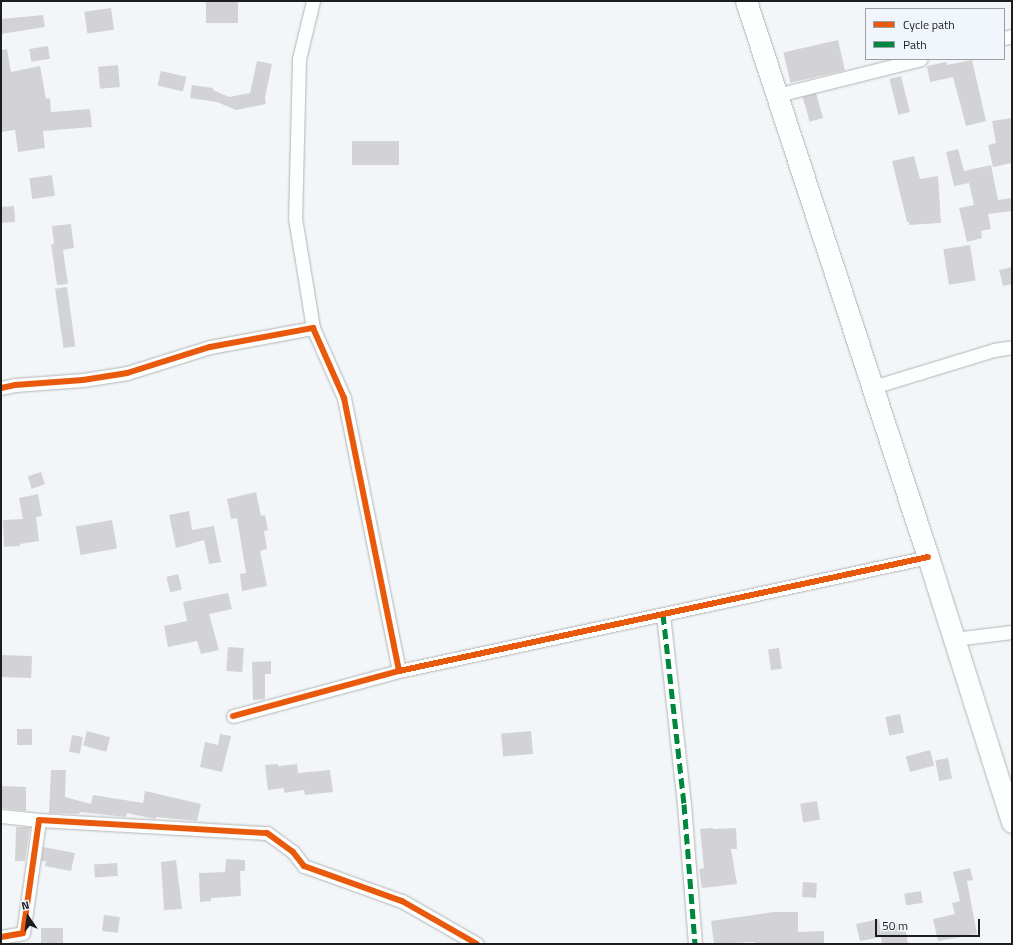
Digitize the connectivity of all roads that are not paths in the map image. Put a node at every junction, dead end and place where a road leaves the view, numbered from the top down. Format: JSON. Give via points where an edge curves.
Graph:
{"nodes":[{"id":1,"x":313,"y":1,"type":"edge"},
{"id":2,"x":746,"y":1,"type":"edge"},
{"id":3,"x":917,"y":60,"type":"edge"},
{"id":4,"x":777,"y":95,"type":"junction"},
{"id":5,"x":313,"y":328,"type":"junction"},
{"id":6,"x":1012,"y":347,"type":"edge"},
{"id":7,"x":873,"y":387,"type":"junction"},
{"id":8,"x":1,"y":388,"type":"edge"},
{"id":9,"x":928,"y":557,"type":"junction"},
{"id":10,"x":663,"y":614,"type":"junction"},
{"id":11,"x":1012,"y":632,"type":"edge"},
{"id":12,"x":954,"y":639,"type":"junction"},
{"id":13,"x":399,"y":671,"type":"junction"},
{"id":14,"x":233,"y":716,"type":"dead end"},
{"id":15,"x":1,"y":816,"type":"edge"},
{"id":16,"x":39,"y":820,"type":"junction"},
{"id":17,"x":1012,"y":822,"type":"edge"},
{"id":18,"x":1,"y":938,"type":"edge"},
{"id":19,"x":476,"y":944,"type":"edge"},
{"id":20,"x":695,"y":944,"type":"edge"}],
"edges":[{"from":1,"to":5,"type":"street","via":[[299,59],[295,218]]},
{"from":2,"to":4,"type":"main road"},
{"from":3,"to":4,"type":"street"},
{"from":4,"to":7,"type":"main road"},
{"from":5,"to":8,"type":"street","via":[[210,347],[127,373]]},
{"from":5,"to":13,"type":"street","via":[[344,398]]},
{"from":6,"to":7,"type":"street","via":[[994,350]]},
{"from":7,"to":9,"type":"main road"},
{"from":9,"to":10,"type":"street"},
{"from":9,"to":12,"type":"main road"},
{"from":10,"to":13,"type":"street"},
{"from":10,"to":20,"type":"street","via":[[684,804]]},
{"from":11,"to":12,"type":"street"},
{"from":12,"to":17,"type":"main road"},
{"from":13,"to":14,"type":"street"},
{"from":15,"to":16,"type":"street"},
{"from":16,"to":18,"type":"street","via":[[23,933]]},
{"from":16,"to":19,"type":"street","via":[[267,833],[293,852],[304,866],[402,901]]}]}
